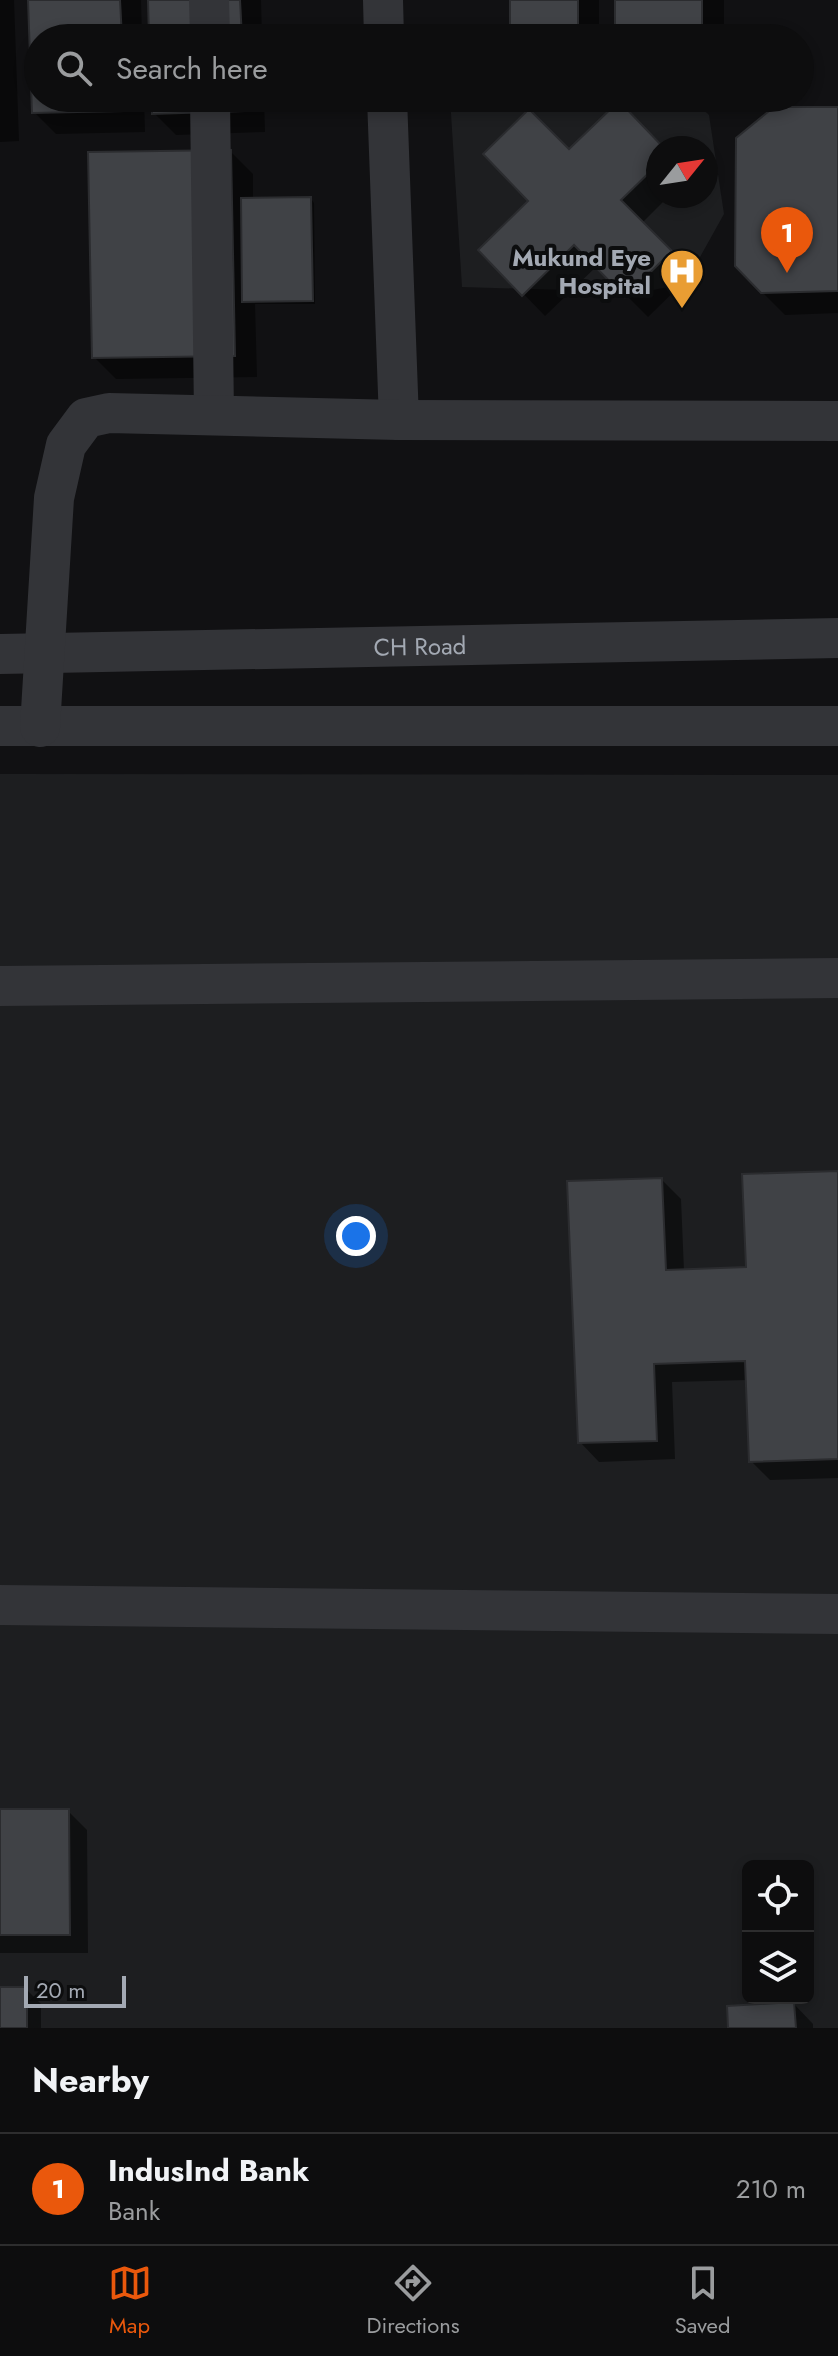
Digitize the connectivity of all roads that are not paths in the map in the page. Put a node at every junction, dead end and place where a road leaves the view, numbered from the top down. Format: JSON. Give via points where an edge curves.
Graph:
{"nodes":[{"id":1,"x":209,"y":0,"type":"edge"},
{"id":2,"x":383,"y":0,"type":"edge"},
{"id":3,"x":210,"y":24,"type":"edge"},
{"id":4,"x":384,"y":24,"type":"edge"},
{"id":5,"x":210,"y":112,"type":"edge"},
{"id":6,"x":388,"y":112,"type":"edge"},
{"id":7,"x":214,"y":415,"type":"junction"},
{"id":8,"x":399,"y":420,"type":"junction"},
{"id":9,"x":838,"y":421,"type":"edge"},
{"id":10,"x":838,"y":638,"type":"edge"},
{"id":11,"x":0,"y":654,"type":"edge"},
{"id":12,"x":45,"y":655,"type":"junction"},
{"id":13,"x":0,"y":726,"type":"edge"},
{"id":14,"x":838,"y":726,"type":"edge"},
{"id":15,"x":40,"y":727,"type":"junction"},
{"id":16,"x":838,"y":978,"type":"edge"},
{"id":17,"x":0,"y":986,"type":"edge"},
{"id":18,"x":0,"y":1605,"type":"edge"},
{"id":19,"x":838,"y":1614,"type":"edge"}],
"edges":[{"from":1,"to":3,"type":"street"},
{"from":2,"to":4,"type":"street"},
{"from":5,"to":7,"type":"street"},
{"from":6,"to":8,"type":"street"},
{"from":7,"to":8,"type":"street"},
{"from":7,"to":12,"type":"street","via":[[109,413],[86,418],[66,445],[54,498]]},
{"from":8,"to":9,"type":"street"},
{"from":10,"to":12,"type":"street","name":"CH Road"},
{"from":11,"to":12,"type":"street","name":"CH Road"},
{"from":12,"to":15,"type":"street"},
{"from":13,"to":15,"type":"street"},
{"from":14,"to":15,"type":"street"},
{"from":16,"to":17,"type":"street"},
{"from":18,"to":19,"type":"street"}]}
